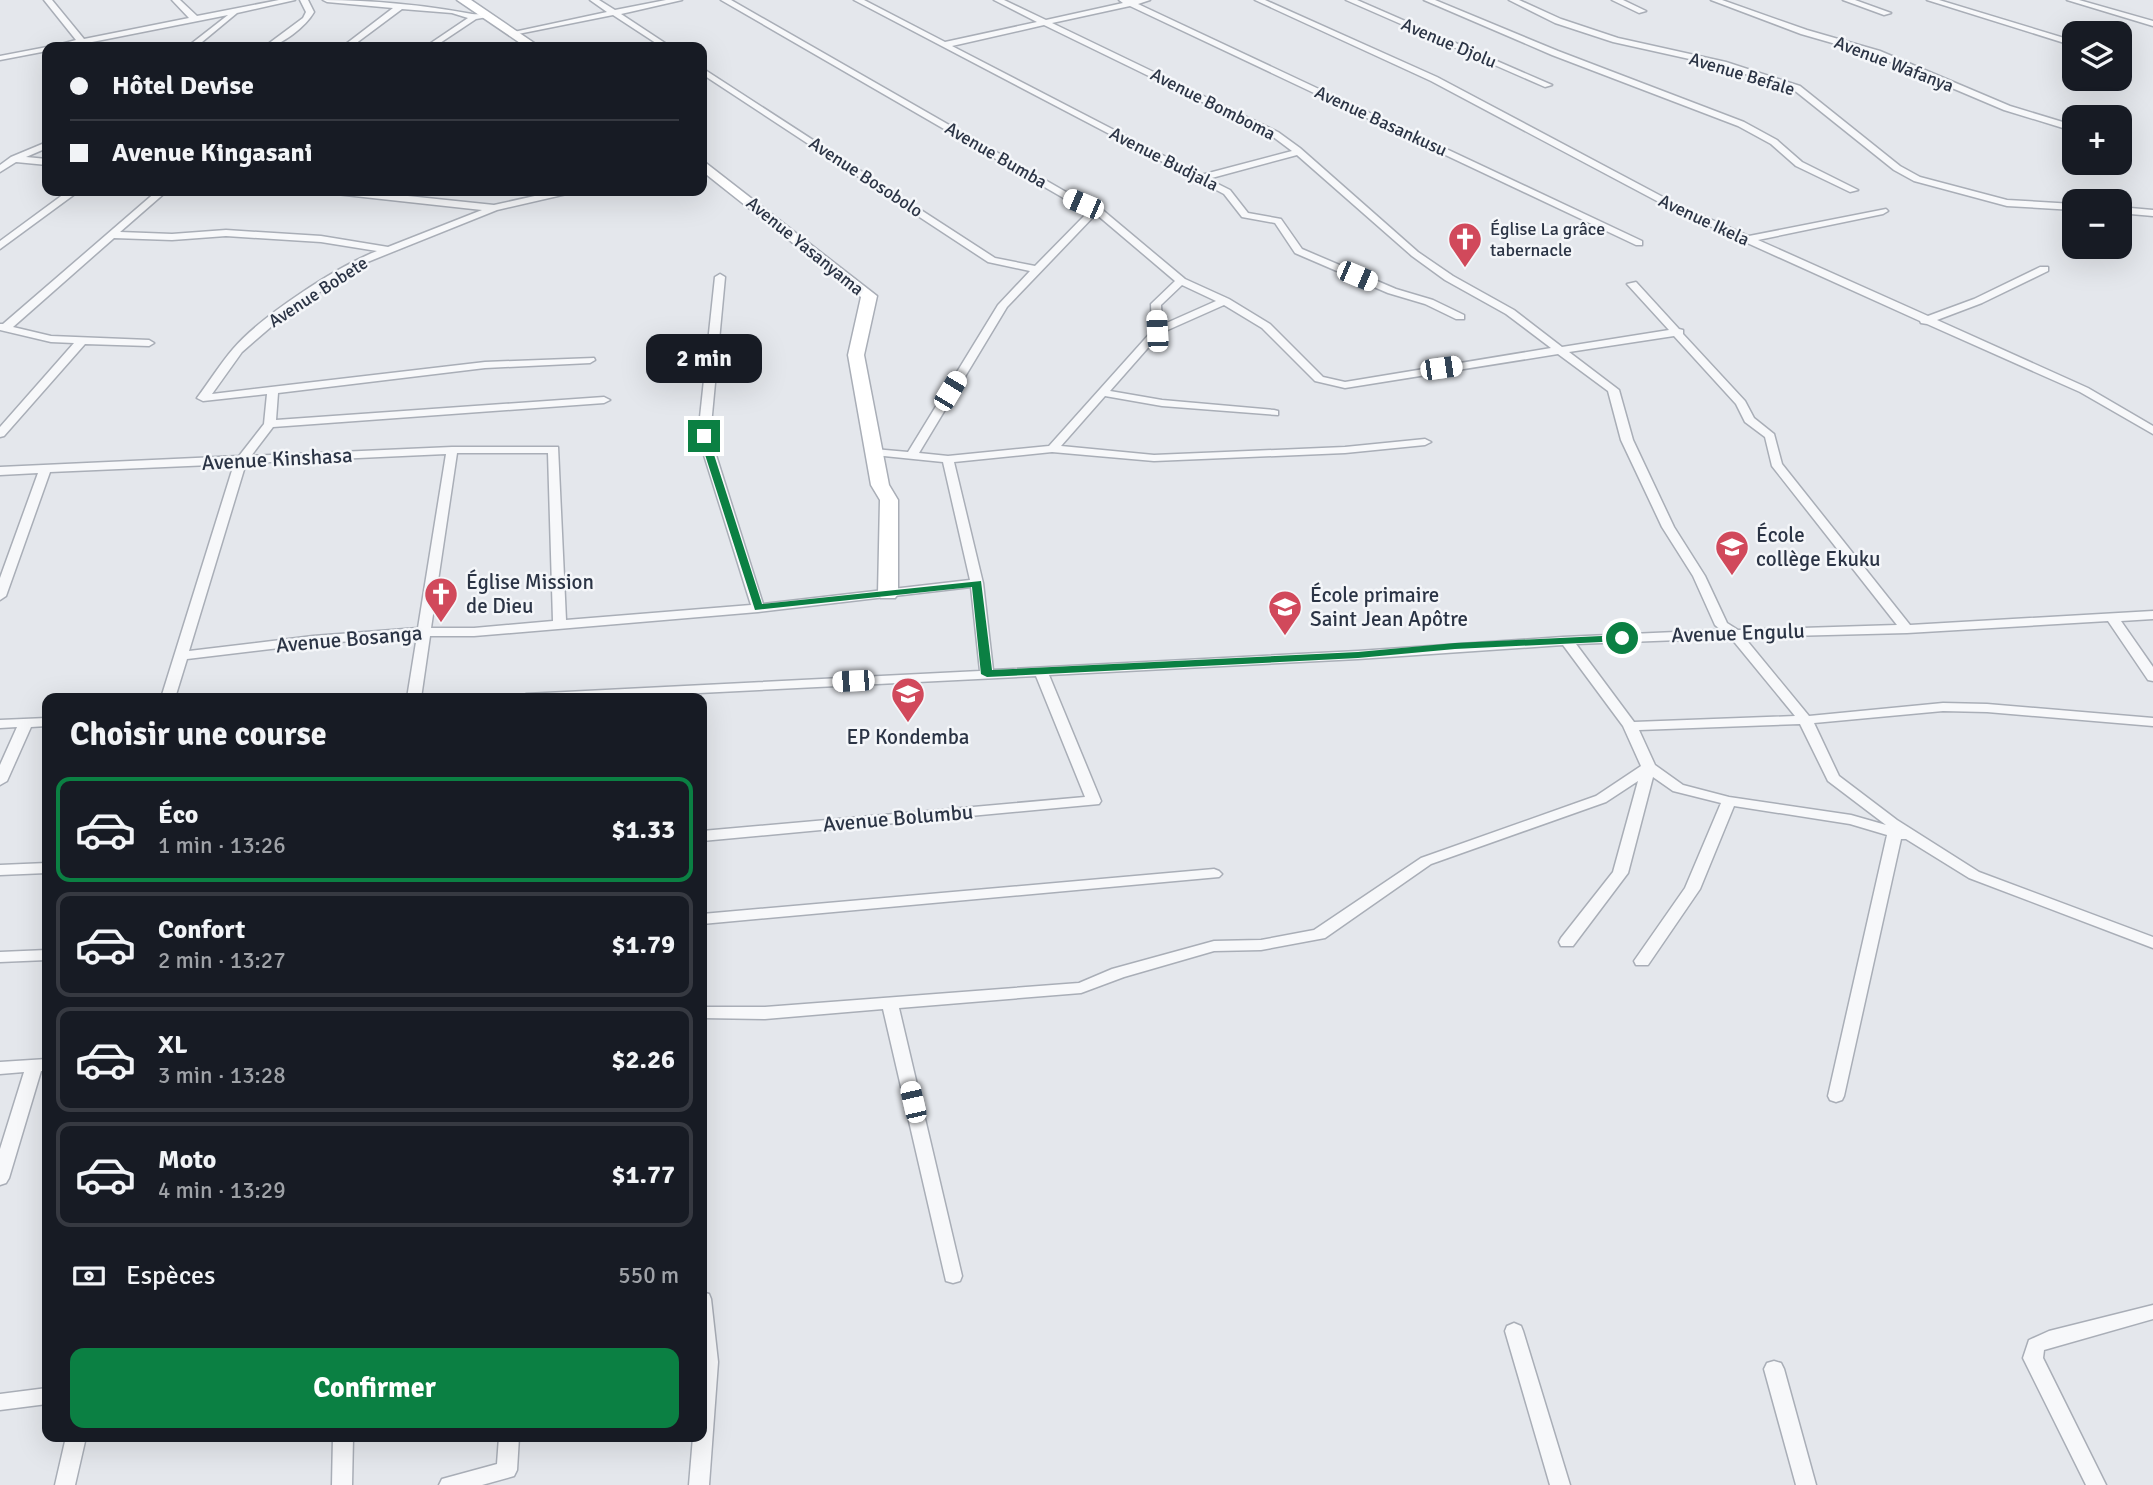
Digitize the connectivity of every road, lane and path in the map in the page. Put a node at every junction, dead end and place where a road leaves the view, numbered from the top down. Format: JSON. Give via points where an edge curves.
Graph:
{"nodes":[{"id":1,"x":48,"y":0,"type":"edge"},
{"id":2,"x":176,"y":0,"type":"edge"},
{"id":3,"x":291,"y":0,"type":"edge"},
{"id":4,"x":303,"y":0,"type":"edge"},
{"id":5,"x":327,"y":0,"type":"edge"},
{"id":6,"x":463,"y":0,"type":"edge"},
{"id":7,"x":594,"y":0,"type":"edge"},
{"id":8,"x":678,"y":0,"type":"edge"},
{"id":9,"x":725,"y":0,"type":"edge"},
{"id":10,"x":858,"y":0,"type":"edge"},
{"id":11,"x":998,"y":0,"type":"edge"},
{"id":12,"x":1146,"y":0,"type":"edge"},
{"id":13,"x":1259,"y":0,"type":"edge"},
{"id":14,"x":1350,"y":0,"type":"edge"},
{"id":15,"x":1428,"y":0,"type":"edge"},
{"id":16,"x":1513,"y":0,"type":"edge"},
{"id":17,"x":1616,"y":0,"type":"edge"},
{"id":18,"x":1714,"y":0,"type":"edge"},
{"id":19,"x":1847,"y":0,"type":"edge"},
{"id":20,"x":1931,"y":0,"type":"edge"},
{"id":21,"x":2071,"y":0,"type":"edge"},
{"id":22,"x":1127,"y":2,"type":"edge"},
{"id":23,"x":398,"y":7,"type":"junction"},
{"id":24,"x":1642,"y":11,"type":"dead end"},
{"id":25,"x":237,"y":12,"type":"junction"},
{"id":26,"x":1887,"y":13,"type":"dead end"},
{"id":27,"x":616,"y":14,"type":"junction"},
{"id":28,"x":489,"y":16,"type":"junction"},
{"id":29,"x":474,"y":17,"type":"junction"},
{"id":30,"x":195,"y":19,"type":"junction"},
{"id":31,"x":1044,"y":22,"type":"junction"},
{"id":32,"x":2153,"y":24,"type":"edge"},
{"id":33,"x":513,"y":33,"type":"junction"},
{"id":34,"x":2062,"y":41,"type":"edge"},
{"id":35,"x":82,"y":42,"type":"joint"},
{"id":36,"x":198,"y":42,"type":"edge"},
{"id":37,"x":275,"y":42,"type":"edge"},
{"id":38,"x":352,"y":42,"type":"edge"},
{"id":39,"x":436,"y":42,"type":"edge"},
{"id":40,"x":526,"y":42,"type":"edge"},
{"id":41,"x":659,"y":42,"type":"edge"},
{"id":42,"x":944,"y":45,"type":"junction"},
{"id":43,"x":42,"y":50,"type":"edge"},
{"id":44,"x":0,"y":58,"type":"edge"},
{"id":45,"x":707,"y":73,"type":"edge"},
{"id":46,"x":1548,"y":85,"type":"dead end"},
{"id":47,"x":2062,"y":125,"type":"edge"},
{"id":48,"x":42,"y":147,"type":"edge"},
{"id":49,"x":1299,"y":152,"type":"junction"},
{"id":50,"x":14,"y":159,"type":"junction"},
{"id":51,"x":42,"y":162,"type":"edge"},
{"id":52,"x":707,"y":168,"type":"edge"},
{"id":53,"x":0,"y":169,"type":"edge"},
{"id":54,"x":1200,"y":178,"type":"junction"},
{"id":55,"x":1853,"y":190,"type":"dead end"},
{"id":56,"x":67,"y":196,"type":"edge"},
{"id":57,"x":156,"y":196,"type":"edge"},
{"id":58,"x":387,"y":196,"type":"edge"},
{"id":59,"x":546,"y":196,"type":"edge"},
{"id":60,"x":2062,"y":207,"type":"edge"},
{"id":61,"x":494,"y":208,"type":"junction"},
{"id":62,"x":1096,"y":209,"type":"junction"},
{"id":63,"x":1883,"y":211,"type":"dead end"},
{"id":64,"x":2132,"y":211,"type":"edge"},
{"id":65,"x":2153,"y":213,"type":"edge"},
{"id":66,"x":111,"y":235,"type":"junction"},
{"id":67,"x":1745,"y":240,"type":"junction"},
{"id":68,"x":1639,"y":243,"type":"dead end"},
{"id":69,"x":0,"y":246,"type":"edge"},
{"id":70,"x":388,"y":250,"type":"junction"},
{"id":71,"x":1036,"y":269,"type":"junction"},
{"id":72,"x":2044,"y":269,"type":"dead end"},
{"id":73,"x":720,"y":277,"type":"dead end"},
{"id":74,"x":1181,"y":281,"type":"junction"},
{"id":75,"x":1632,"y":284,"type":"dead end"},
{"id":76,"x":1226,"y":301,"type":"junction"},
{"id":77,"x":1460,"y":317,"type":"dead end"},
{"id":78,"x":1925,"y":321,"type":"junction"},
{"id":79,"x":3,"y":327,"type":"edge"},
{"id":80,"x":1157,"y":331,"type":"junction"},
{"id":81,"x":1679,"y":332,"type":"junction"},
{"id":82,"x":82,"y":340,"type":"junction"},
{"id":83,"x":149,"y":343,"type":"dead end"},
{"id":84,"x":1561,"y":351,"type":"junction"},
{"id":85,"x":590,"y":360,"type":"dead end"},
{"id":86,"x":273,"y":389,"type":"junction"},
{"id":87,"x":1104,"y":393,"type":"junction"},
{"id":88,"x":604,"y":400,"type":"dead end"},
{"id":89,"x":1274,"y":413,"type":"dead end"},
{"id":90,"x":270,"y":424,"type":"junction"},
{"id":91,"x":2153,"y":431,"type":"edge"},
{"id":92,"x":0,"y":434,"type":"edge"},
{"id":93,"x":1425,"y":442,"type":"dead end"},
{"id":94,"x":1052,"y":449,"type":"junction"},
{"id":95,"x":452,"y":450,"type":"junction"},
{"id":96,"x":874,"y":452,"type":"junction"},
{"id":97,"x":911,"y":456,"type":"junction"},
{"id":98,"x":948,"y":459,"type":"junction"},
{"id":99,"x":242,"y":461,"type":"junction"},
{"id":100,"x":45,"y":469,"type":"junction"},
{"id":101,"x":0,"y":471,"type":"edge"},
{"id":102,"x":977,"y":583,"type":"junction"},
{"id":103,"x":888,"y":594,"type":"junction"},
{"id":104,"x":0,"y":596,"type":"edge"},
{"id":105,"x":758,"y":608,"type":"junction"},
{"id":106,"x":2153,"y":615,"type":"edge"},
{"id":107,"x":2112,"y":617,"type":"junction"},
{"id":108,"x":559,"y":625,"type":"junction"},
{"id":109,"x":1907,"y":629,"type":"junction"},
{"id":110,"x":423,"y":632,"type":"junction"},
{"id":111,"x":1733,"y":632,"type":"junction"},
{"id":112,"x":1567,"y":641,"type":"junction"},
{"id":113,"x":180,"y":656,"type":"junction"},
{"id":114,"x":1041,"y":671,"type":"junction"},
{"id":115,"x":987,"y":674,"type":"junction"},
{"id":116,"x":2153,"y":677,"type":"edge"},
{"id":117,"x":169,"y":693,"type":"edge"},
{"id":118,"x":415,"y":693,"type":"edge"},
{"id":119,"x":633,"y":693,"type":"edge"},
{"id":120,"x":1805,"y":720,"type":"junction"},
{"id":121,"x":42,"y":722,"type":"edge"},
{"id":122,"x":2153,"y":722,"type":"edge"},
{"id":123,"x":26,"y":723,"type":"junction"},
{"id":124,"x":0,"y":724,"type":"edge"},
{"id":125,"x":1630,"y":726,"type":"junction"},
{"id":126,"x":1649,"y":767,"type":"junction"},
{"id":127,"x":0,"y":781,"type":"edge"},
{"id":128,"x":1729,"y":801,"type":"junction"},
{"id":129,"x":1895,"y":833,"type":"junction"},
{"id":130,"x":707,"y":836,"type":"edge"},
{"id":131,"x":1918,"y":839,"type":"junction"},
{"id":132,"x":42,"y":868,"type":"edge"},
{"id":133,"x":0,"y":870,"type":"edge"},
{"id":134,"x":1213,"y":874,"type":"dead end"},
{"id":135,"x":707,"y":919,"type":"edge"},
{"id":136,"x":1567,"y":942,"type":"dead end"},
{"id":137,"x":2153,"y":943,"type":"edge"},
{"id":138,"x":42,"y":955,"type":"edge"},
{"id":139,"x":0,"y":957,"type":"edge"},
{"id":140,"x":1642,"y":961,"type":"dead end"},
{"id":141,"x":890,"y":1003,"type":"junction"},
{"id":142,"x":707,"y":1012,"type":"edge"},
{"id":143,"x":41,"y":1065,"type":"edge"},
{"id":144,"x":0,"y":1068,"type":"edge"},
{"id":145,"x":1836,"y":1096,"type":"dead end"},
{"id":146,"x":0,"y":1178,"type":"edge"},
{"id":147,"x":953,"y":1276,"type":"dead end"},
{"id":148,"x":2153,"y":1312,"type":"edge"},
{"id":149,"x":1514,"y":1331,"type":"dead end"},
{"id":150,"x":707,"y":1352,"type":"edge"},
{"id":151,"x":1774,"y":1369,"type":"dead end"},
{"id":152,"x":707,"y":1376,"type":"edge"},
{"id":153,"x":42,"y":1397,"type":"edge"},
{"id":154,"x":0,"y":1402,"type":"edge"},
{"id":155,"x":75,"y":1442,"type":"edge"},
{"id":156,"x":343,"y":1442,"type":"edge"},
{"id":157,"x":509,"y":1442,"type":"edge"},
{"id":158,"x":702,"y":1442,"type":"edge"},
{"id":159,"x":65,"y":1485,"type":"edge"},
{"id":160,"x":342,"y":1485,"type":"edge"},
{"id":161,"x":449,"y":1485,"type":"edge"},
{"id":162,"x":699,"y":1485,"type":"edge"},
{"id":163,"x":1560,"y":1485,"type":"edge"},
{"id":164,"x":1806,"y":1485,"type":"edge"},
{"id":165,"x":2096,"y":1485,"type":"edge"}],
"edges":[{"from":1,"to":35,"type":"street"},
{"from":2,"to":30,"type":"street"},
{"from":3,"to":25,"type":"street"},
{"from":4,"to":37,"type":"street","via":[[310,12],[306,19]]},
{"from":5,"to":23,"type":"street"},
{"from":6,"to":28,"type":"street"},
{"from":7,"to":27,"type":"street"},
{"from":8,"to":27,"type":"street"},
{"from":9,"to":62,"type":"street","name":"Avenue Bumba"},
{"from":10,"to":42,"type":"street","name":"Avenue Budjala"},
{"from":11,"to":31,"type":"street","name":"Avenue Bomboma"},
{"from":12,"to":22,"type":"street"},
{"from":13,"to":67,"type":"street","name":"Avenue Ikela","via":[[1434,79]]},
{"from":14,"to":46,"type":"street","name":"Avenue Djolu"},
{"from":15,"to":55,"type":"street","via":[[1741,124],[1774,142],[1799,164]]},
{"from":16,"to":60,"type":"street","name":"Avenue Befale","via":[[1616,40],[1723,64],[1797,88],[1917,179],[2007,203]]},
{"from":17,"to":24,"type":"street"},
{"from":18,"to":47,"type":"street","name":"Avenue Wafanya","via":[[1877,53],[2007,108]]},
{"from":19,"to":26,"type":"street"},
{"from":20,"to":34,"type":"street"},
{"from":21,"to":32,"type":"street"},
{"from":22,"to":31,"type":"street"},
{"from":22,"to":68,"type":"street","name":"Avenue Basankusu"},
{"from":23,"to":29,"type":"street"},
{"from":23,"to":38,"type":"street"},
{"from":25,"to":30,"type":"street"},
{"from":25,"to":36,"type":"street"},
{"from":27,"to":33,"type":"street"},
{"from":27,"to":41,"type":"street"},
{"from":28,"to":29,"type":"street"},
{"from":28,"to":33,"type":"street"},
{"from":29,"to":39,"type":"street"},
{"from":30,"to":35,"type":"street"},
{"from":31,"to":42,"type":"street"},
{"from":31,"to":49,"type":"street","name":"Avenue Bomboma","via":[[1275,134]]},
{"from":33,"to":40,"type":"street"},
{"from":42,"to":54,"type":"street","name":"Avenue Budjala"},
{"from":43,"to":44,"type":"street"},
{"from":45,"to":71,"type":"street","name":"Avenue Bosobolo","via":[[992,260]]},
{"from":48,"to":50,"type":"street"},
{"from":49,"to":54,"type":"street"},
{"from":49,"to":84,"type":"street","name":"Avenue Bomboma","via":[[1415,254],[1510,312]]},
{"from":50,"to":51,"type":"street"},
{"from":50,"to":53,"type":"street"},
{"from":52,"to":96,"type":"street","name":"Avenue Yasanyama","via":[[869,296],[856,355]]},
{"from":54,"to":77,"type":"street","name":"Avenue Budjala","via":[[1227,192],[1242,213],[1278,221],[1298,251]]},
{"from":56,"to":69,"type":"street"},
{"from":57,"to":66,"type":"street"},
{"from":58,"to":61,"type":"street"},
{"from":59,"to":61,"type":"street"},
{"from":61,"to":70,"type":"street","name":"Avenue Bobete"},
{"from":62,"to":71,"type":"street"},
{"from":62,"to":74,"type":"street","name":"Avenue Bumba"},
{"from":63,"to":67,"type":"street"},
{"from":64,"to":65,"type":"street"},
{"from":66,"to":70,"type":"street","via":[[226,233],[321,239]]},
{"from":66,"to":79,"type":"street"},
{"from":67,"to":78,"type":"street","name":"Avenue Ikela"},
{"from":70,"to":86,"type":"street","name":"Avenue Bobete","via":[[361,261],[283,311],[238,350],[203,398]]},
{"from":71,"to":97,"type":"street","via":[[1003,305]]},
{"from":72,"to":78,"type":"street"},
{"from":73,"to":105,"type":"street","via":[[704,436]]},
{"from":74,"to":76,"type":"street","name":"Avenue Bumba"},
{"from":74,"to":80,"type":"street","via":[[1156,304]]},
{"from":75,"to":81,"type":"street"},
{"from":76,"to":80,"type":"street"},
{"from":76,"to":84,"type":"street","name":"Avenue Bumba","via":[[1266,326],[1319,379],[1345,386]]},
{"from":78,"to":91,"type":"street","name":"Avenue Ikela","via":[[2084,390]]},
{"from":79,"to":82,"type":"street","via":[[51,339]]},
{"from":80,"to":87,"type":"street"},
{"from":81,"to":84,"type":"street"},
{"from":81,"to":109,"type":"street","via":[[1741,403],[1749,421],[1770,436],[1776,464]]},
{"from":82,"to":83,"type":"street"},
{"from":82,"to":92,"type":"street"},
{"from":84,"to":111,"type":"street","name":"Avenue Bomboma","via":[[1613,390],[1627,440],[1668,527],[1723,625]]},
{"from":85,"to":86,"type":"street","via":[[485,365]]},
{"from":86,"to":90,"type":"street"},
{"from":87,"to":89,"type":"street"},
{"from":87,"to":94,"type":"street"},
{"from":88,"to":90,"type":"street"},
{"from":90,"to":99,"type":"street"},
{"from":93,"to":94,"type":"street","via":[[1154,458]]},
{"from":94,"to":98,"type":"street"},
{"from":95,"to":99,"type":"street","name":"Avenue Kinshasa"},
{"from":95,"to":108,"type":"street","name":"Avenue Kinshasa","via":[[554,449]]},
{"from":95,"to":110,"type":"street"},
{"from":96,"to":97,"type":"street"},
{"from":96,"to":103,"type":"street","name":"Avenue Yasanyama","via":[[880,485],[889,500]]},
{"from":97,"to":98,"type":"street"},
{"from":98,"to":102,"type":"street"},
{"from":99,"to":100,"type":"street","name":"Avenue Kinshasa"},
{"from":99,"to":113,"type":"street"},
{"from":100,"to":101,"type":"street","name":"Avenue Kinshasa"},
{"from":100,"to":104,"type":"street"},
{"from":102,"to":103,"type":"street","name":"Avenue Bosanga"},
{"from":102,"to":115,"type":"street"},
{"from":103,"to":105,"type":"street","name":"Avenue Bosanga"},
{"from":105,"to":108,"type":"street","name":"Avenue Bosanga"},
{"from":106,"to":107,"type":"street","name":"Avenue Engulu"},
{"from":107,"to":109,"type":"street","name":"Avenue Engulu"},
{"from":107,"to":116,"type":"street"},
{"from":108,"to":110,"type":"street","name":"Avenue Bosanga"},
{"from":109,"to":111,"type":"street","name":"Avenue Engulu"},
{"from":110,"to":113,"type":"street","name":"Avenue Bosanga"},
{"from":110,"to":118,"type":"street"},
{"from":111,"to":112,"type":"street","name":"Avenue Engulu"},
{"from":111,"to":120,"type":"street","name":"Avenue Bomboma"},
{"from":112,"to":114,"type":"street","name":"Avenue Engulu"},
{"from":112,"to":125,"type":"street"},
{"from":113,"to":117,"type":"street"},
{"from":114,"to":115,"type":"street","name":"Avenue Engulu"},
{"from":114,"to":130,"type":"street","name":"Avenue Bolumbu","via":[[1094,801]]},
{"from":115,"to":119,"type":"street","name":"Avenue Engulu"},
{"from":120,"to":122,"type":"street","via":[[1943,707]]},
{"from":120,"to":125,"type":"street"},
{"from":120,"to":131,"type":"street","name":"Avenue Bomboma","via":[[1833,778]]},
{"from":121,"to":123,"type":"street"},
{"from":123,"to":124,"type":"street"},
{"from":123,"to":127,"type":"street"},
{"from":125,"to":126,"type":"street"},
{"from":126,"to":128,"type":"street","via":[[1678,788]]},
{"from":126,"to":136,"type":"street","via":[[1619,873]]},
{"from":126,"to":141,"type":"street","via":[[1601,799],[1426,861],[1319,934],[1261,945],[1214,946],[1081,988]]},
{"from":128,"to":129,"type":"street","via":[[1851,820]]},
{"from":128,"to":140,"type":"street","via":[[1692,888]]},
{"from":129,"to":131,"type":"street"},
{"from":129,"to":145,"type":"street"},
{"from":131,"to":137,"type":"street","name":"Avenue Bomboma","via":[[1974,875]]},
{"from":132,"to":133,"type":"street"},
{"from":134,"to":135,"type":"street"},
{"from":138,"to":139,"type":"street"},
{"from":141,"to":142,"type":"street","via":[[765,1013]]},
{"from":141,"to":147,"type":"street"},
{"from":143,"to":144,"type":"street"},
{"from":143,"to":146,"type":"street"},
{"from":148,"to":165,"type":"street","via":[[2036,1345],[2033,1358]]},
{"from":149,"to":163,"type":"street"},
{"from":150,"to":152,"type":"street"},
{"from":151,"to":164,"type":"street"},
{"from":153,"to":154,"type":"street"},
{"from":155,"to":159,"type":"street"},
{"from":156,"to":160,"type":"street"},
{"from":157,"to":161,"type":"street","via":[[507,1470]]},
{"from":158,"to":162,"type":"street"}]}
